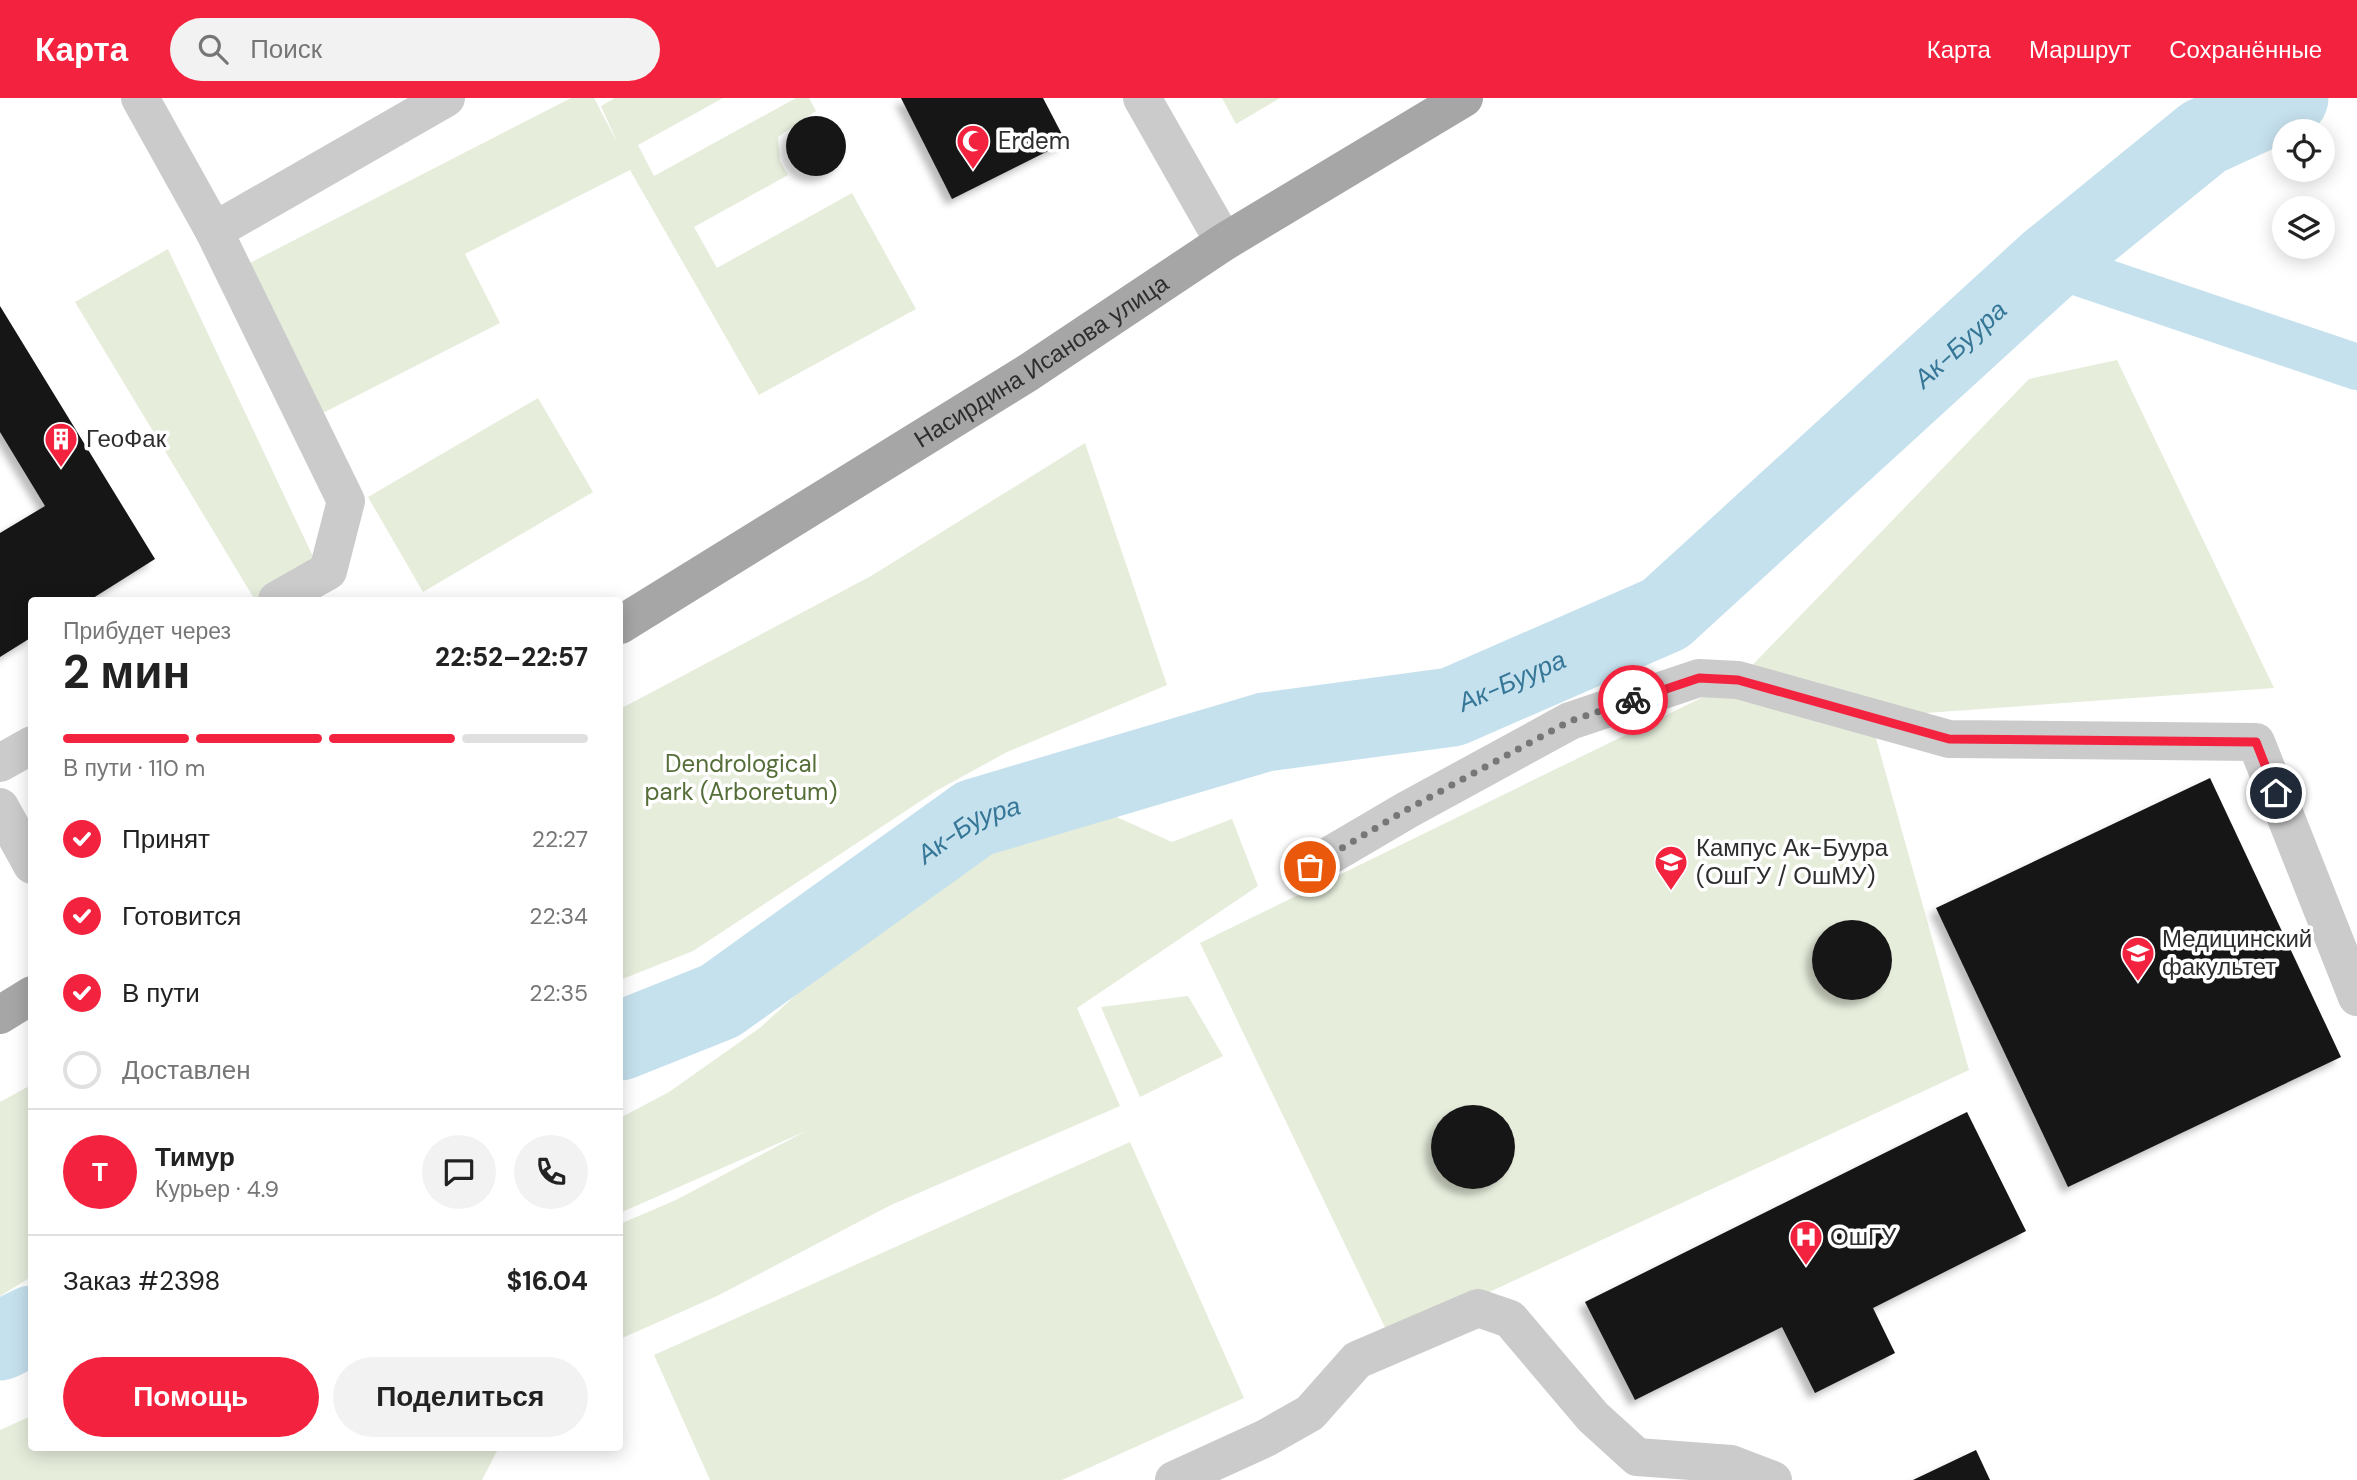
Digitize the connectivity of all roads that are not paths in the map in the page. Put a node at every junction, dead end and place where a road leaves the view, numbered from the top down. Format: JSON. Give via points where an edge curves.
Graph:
{"nodes":[{"id":1,"x":140,"y":98,"type":"edge"},
{"id":2,"x":446,"y":98,"type":"edge"},
{"id":3,"x":1142,"y":98,"type":"edge"},
{"id":4,"x":1464,"y":98,"type":"edge"},
{"id":5,"x":214,"y":231,"type":"junction"},
{"id":6,"x":1224,"y":242,"type":"junction"},
{"id":7,"x":282,"y":597,"type":"edge"},
{"id":8,"x":623,"y":623,"type":"edge"},
{"id":9,"x":28,"y":747,"type":"edge"},
{"id":10,"x":0,"y":764,"type":"edge"},
{"id":11,"x":0,"y":807,"type":"edge"},
{"id":12,"x":28,"y":859,"type":"edge"},
{"id":13,"x":1310,"y":867,"type":"dead end"},
{"id":14,"x":2357,"y":997,"type":"edge"},
{"id":15,"x":28,"y":998,"type":"edge"},
{"id":16,"x":0,"y":1015,"type":"edge"},
{"id":17,"x":1174,"y":1480,"type":"edge"},
{"id":18,"x":1773,"y":1480,"type":"edge"}],
"edges":[{"from":1,"to":5,"type":"street"},
{"from":2,"to":5,"type":"street"},
{"from":3,"to":6,"type":"street"},
{"from":4,"to":6,"type":"main road","name":"Насирдина Исанова улица"},
{"from":5,"to":7,"type":"street","via":[[346,501],[328,571]]},
{"from":6,"to":8,"type":"main road","name":"Насирдина Исанова улица","via":[[1029,372]]},
{"from":9,"to":10,"type":"street"},
{"from":11,"to":12,"type":"street"},
{"from":13,"to":14,"type":"street","via":[[1570,721],[1699,678],[1738,680],[1949,739],[2256,742]]},
{"from":15,"to":16,"type":"main road"},
{"from":17,"to":18,"type":"street","via":[[1310,1413],[1357,1360],[1478,1308],[1510,1319],[1592,1417],[1637,1457],[1731,1464]]}]}
